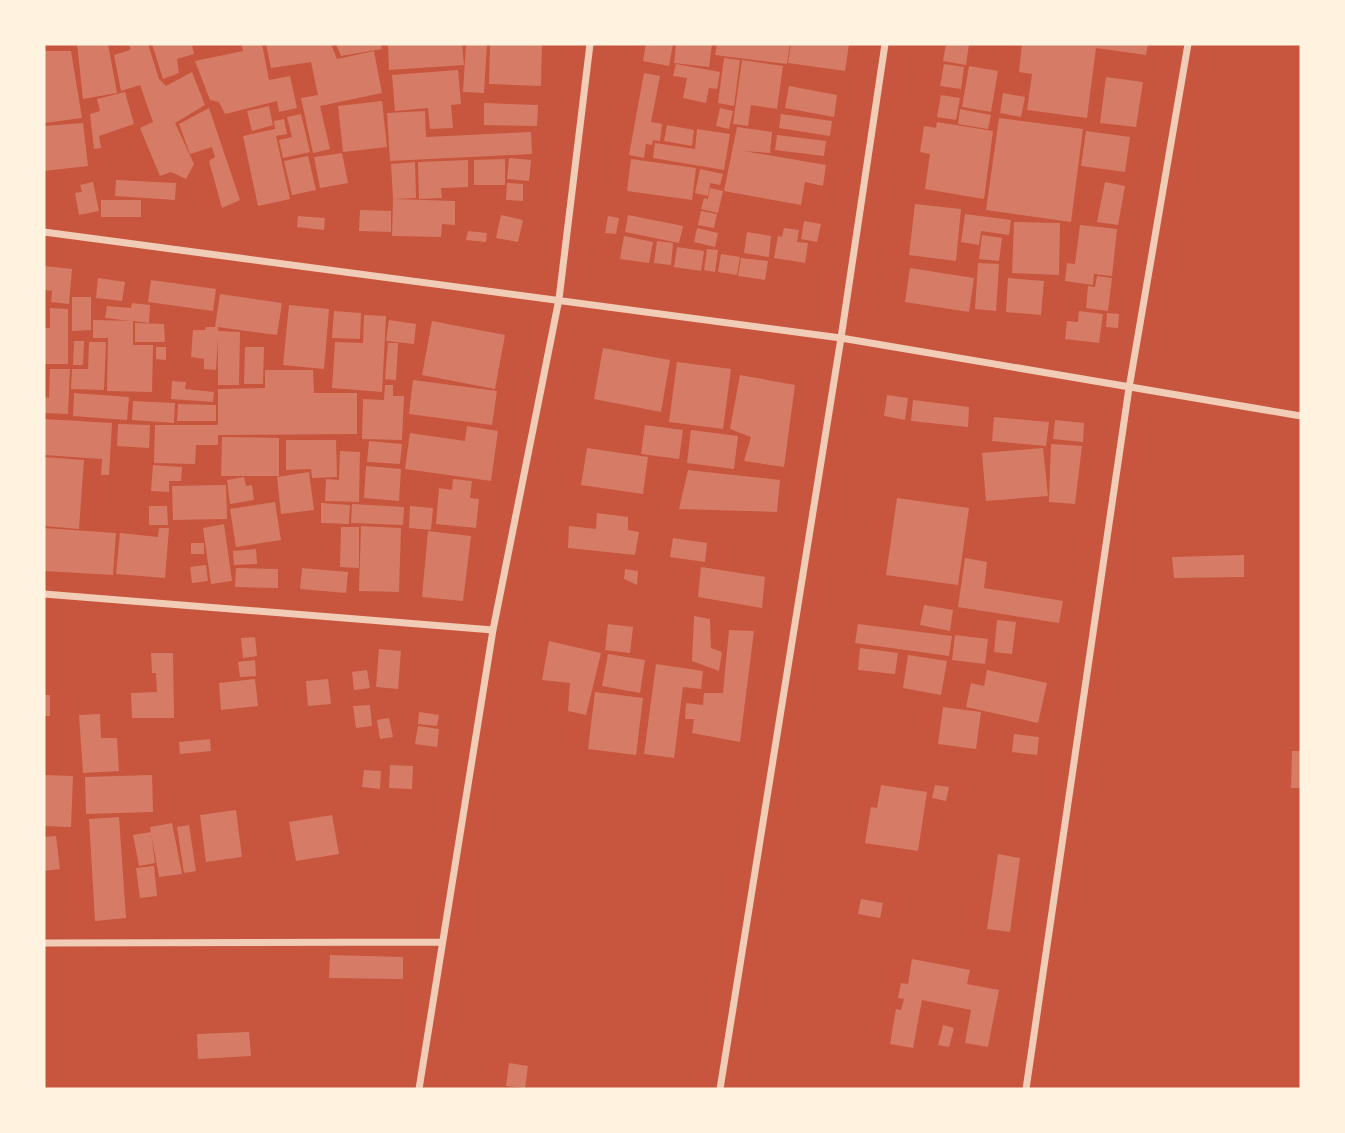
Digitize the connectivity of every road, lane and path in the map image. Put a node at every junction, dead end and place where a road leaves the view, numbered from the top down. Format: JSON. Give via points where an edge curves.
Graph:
{"nodes":[{"id":1,"x":590,"y":44,"type":"edge"},
{"id":2,"x":885,"y":44,"type":"edge"},
{"id":3,"x":1188,"y":44,"type":"edge"},
{"id":4,"x":44,"y":232,"type":"edge"},
{"id":5,"x":558,"y":299,"type":"junction"},
{"id":6,"x":841,"y":338,"type":"junction"},
{"id":7,"x":1129,"y":388,"type":"junction"},
{"id":8,"x":1301,"y":416,"type":"edge"},
{"id":9,"x":44,"y":594,"type":"edge"},
{"id":10,"x":493,"y":630,"type":"junction"},
{"id":11,"x":442,"y":942,"type":"junction"},
{"id":12,"x":44,"y":943,"type":"edge"},
{"id":13,"x":419,"y":1089,"type":"edge"},
{"id":14,"x":720,"y":1089,"type":"edge"},
{"id":15,"x":1026,"y":1089,"type":"edge"}],
"edges":[{"from":1,"to":5,"type":"street"},
{"from":2,"to":6,"type":"street"},
{"from":3,"to":7,"type":"street"},
{"from":4,"to":5,"type":"street"},
{"from":5,"to":6,"type":"street"},
{"from":5,"to":10,"type":"street"},
{"from":6,"to":7,"type":"street"},
{"from":6,"to":14,"type":"street"},
{"from":7,"to":8,"type":"street"},
{"from":7,"to":15,"type":"street"},
{"from":9,"to":10,"type":"street"},
{"from":10,"to":11,"type":"street"},
{"from":11,"to":12,"type":"street"},
{"from":11,"to":13,"type":"street"}]}
